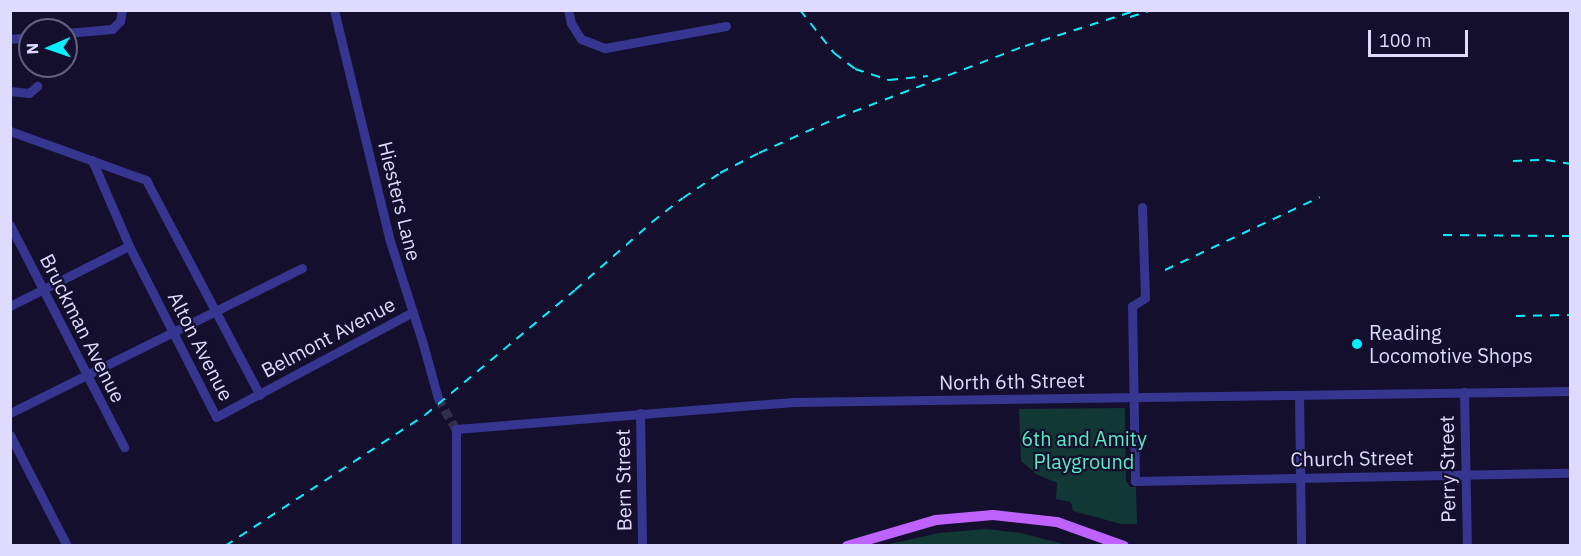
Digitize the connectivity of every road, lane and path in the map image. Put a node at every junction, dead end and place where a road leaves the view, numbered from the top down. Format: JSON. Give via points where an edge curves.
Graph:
{"nodes":[{"id":1,"x":122,"y":10,"type":"edge"},
{"id":2,"x":334,"y":10,"type":"edge"},
{"id":3,"x":568,"y":10,"type":"edge"},
{"id":4,"x":726,"y":26,"type":"dead end"},
{"id":5,"x":78,"y":32,"type":"edge"},
{"id":6,"x":37,"y":86,"type":"dead end"},
{"id":7,"x":10,"y":91,"type":"edge"},
{"id":8,"x":10,"y":131,"type":"edge"},
{"id":9,"x":92,"y":160,"type":"junction"},
{"id":10,"x":1142,"y":207,"type":"dead end"},
{"id":11,"x":10,"y":225,"type":"edge"},
{"id":12,"x":129,"y":246,"type":"junction"},
{"id":13,"x":302,"y":268,"type":"dead end"},
{"id":14,"x":44,"y":289,"type":"junction"},
{"id":15,"x":10,"y":306,"type":"edge"},
{"id":16,"x":216,"y":310,"type":"junction"},
{"id":17,"x":413,"y":312,"type":"junction"},
{"id":18,"x":172,"y":331,"type":"junction"},
{"id":19,"x":87,"y":374,"type":"junction"},
{"id":20,"x":1570,"y":390,"type":"edge"},
{"id":21,"x":1464,"y":392,"type":"junction"},
{"id":22,"x":260,"y":394,"type":"junction"},
{"id":23,"x":1299,"y":395,"type":"junction"},
{"id":24,"x":438,"y":398,"type":"tunnel mouth"},
{"id":25,"x":1134,"y":398,"type":"junction"},
{"id":26,"x":10,"y":413,"type":"edge"},
{"id":27,"x":640,"y":413,"type":"junction"},
{"id":28,"x":10,"y":435,"type":"edge"},
{"id":29,"x":124,"y":447,"type":"dead end"},
{"id":30,"x":1570,"y":473,"type":"edge"},
{"id":31,"x":1466,"y":474,"type":"junction"},
{"id":32,"x":1300,"y":477,"type":"junction"},
{"id":33,"x":67,"y":546,"type":"edge"},
{"id":34,"x":456,"y":546,"type":"edge"},
{"id":35,"x":642,"y":546,"type":"edge"},
{"id":36,"x":847,"y":546,"type":"edge"},
{"id":37,"x":1124,"y":546,"type":"edge"},
{"id":38,"x":1301,"y":546,"type":"edge"},
{"id":39,"x":1467,"y":546,"type":"edge"}],
"edges":[{"from":1,"to":5,"type":"street","via":[[120,21],[112,29]]},
{"from":2,"to":17,"type":"street","name":"Hiesters Lane","via":[[389,238]]},
{"from":3,"to":4,"type":"street","via":[[581,39],[605,48]]},
{"from":6,"to":7,"type":"street","via":[[29,93]]},
{"from":8,"to":9,"type":"street"},
{"from":9,"to":12,"type":"street","name":"Alton Avenue"},
{"from":9,"to":16,"type":"street","name":"Alton Avenue","via":[[146,180]]},
{"from":10,"to":25,"type":"street","via":[[1145,298],[1132,306]]},
{"from":11,"to":14,"type":"street","name":"Bruckman Avenue"},
{"from":12,"to":14,"type":"street"},
{"from":12,"to":18,"type":"street","name":"Alton Avenue"},
{"from":13,"to":16,"type":"street"},
{"from":14,"to":15,"type":"street"},
{"from":14,"to":19,"type":"street","name":"Bruckman Avenue"},
{"from":16,"to":18,"type":"street"},
{"from":16,"to":22,"type":"street","name":"Alton Avenue"},
{"from":17,"to":22,"type":"street","name":"Belmont Avenue"},
{"from":17,"to":24,"type":"street","name":"Hiesters Lane"},
{"from":18,"to":19,"type":"street"},
{"from":18,"to":22,"type":"street","name":"Alton Avenue","via":[[216,417]]},
{"from":19,"to":26,"type":"street"},
{"from":19,"to":29,"type":"street","name":"Bruckman Avenue"},
{"from":20,"to":21,"type":"street","name":"North 6th Street"},
{"from":21,"to":23,"type":"street","name":"North 6th Street"},
{"from":21,"to":31,"type":"street","name":"Perry Street"},
{"from":23,"to":25,"type":"street","name":"North 6th Street"},
{"from":23,"to":32,"type":"street"},
{"from":25,"to":27,"type":"street","name":"North 6th Street","via":[[793,402]]},
{"from":25,"to":32,"type":"street","name":"Church Street","via":[[1135,481]]},
{"from":27,"to":34,"type":"street","name":"North 6th Street","via":[[456,429]]},
{"from":27,"to":35,"type":"street","name":"Bern Street"},
{"from":28,"to":33,"type":"street"},
{"from":30,"to":31,"type":"street","name":"Church Street"},
{"from":31,"to":32,"type":"street","name":"Church Street"},
{"from":31,"to":39,"type":"street","name":"Perry Street"},
{"from":32,"to":38,"type":"street"},
{"from":36,"to":37,"type":"main road","via":[[936,520],[993,514],[1057,522]]}]}
